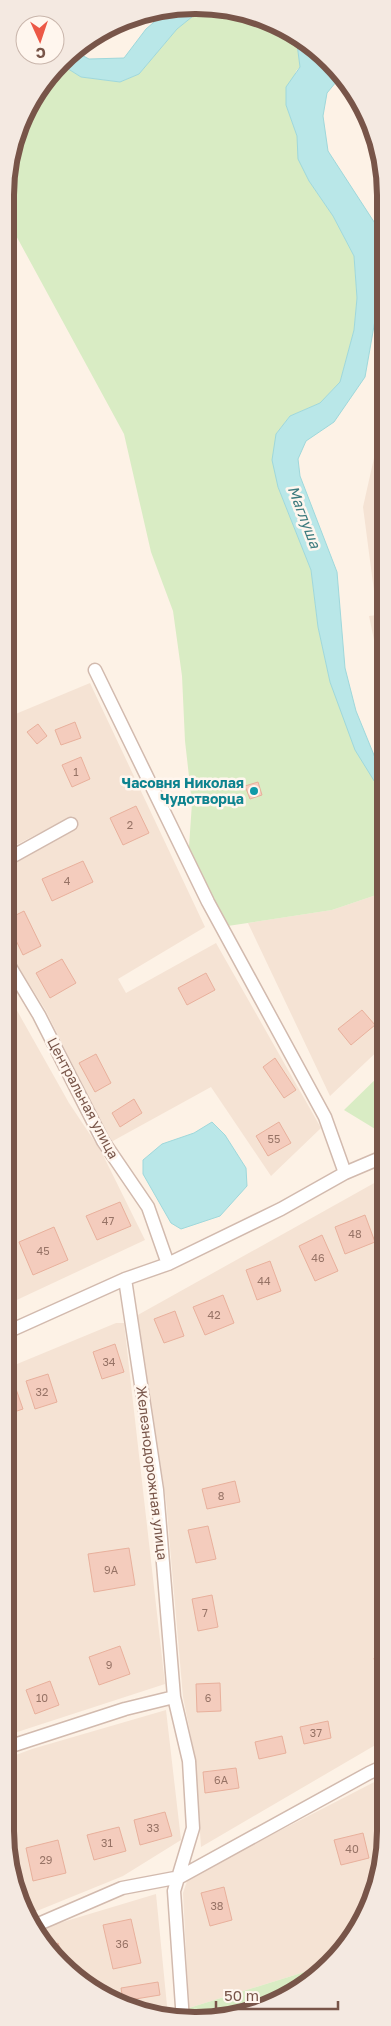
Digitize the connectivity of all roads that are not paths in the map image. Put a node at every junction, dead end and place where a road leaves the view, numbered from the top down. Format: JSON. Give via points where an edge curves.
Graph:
{"nodes":[{"id":1,"x":95,"y":670,"type":"dead end"},
{"id":2,"x":71,"y":824,"type":"dead end"},
{"id":3,"x":14,"y":856,"type":"edge"},
{"id":4,"x":14,"y":973,"type":"edge"},
{"id":5,"x":377,"y":1159,"type":"edge"},
{"id":6,"x":345,"y":1173,"type":"junction"},
{"id":7,"x":168,"y":1264,"type":"junction"},
{"id":8,"x":125,"y":1279,"type":"junction"},
{"id":9,"x":14,"y":1329,"type":"edge"},
{"id":10,"x":174,"y":1698,"type":"junction"},
{"id":11,"x":14,"y":1745,"type":"edge"},
{"id":12,"x":377,"y":1769,"type":"edge"},
{"id":13,"x":180,"y":1877,"type":"junction"},
{"id":14,"x":40,"y":1924,"type":"edge"},
{"id":15,"x":182,"y":2012,"type":"edge"}],
"edges":[{"from":1,"to":6,"type":"street","via":[[220,927],[325,1117]]},
{"from":2,"to":3,"type":"street"},
{"from":4,"to":7,"type":"street","name":"Центральная улица","via":[[40,1015],[103,1141],[148,1206]]},
{"from":5,"to":6,"type":"street"},
{"from":6,"to":7,"type":"street","via":[[281,1209]]},
{"from":7,"to":8,"type":"street"},
{"from":8,"to":9,"type":"street"},
{"from":8,"to":10,"type":"street","name":"Железнодорожная улица","via":[[157,1490]]},
{"from":10,"to":11,"type":"street","via":[[125,1709]]},
{"from":10,"to":13,"type":"street","name":"Железнодорожная улица","via":[[189,1761],[194,1828]]},
{"from":12,"to":13,"type":"street"},
{"from":13,"to":14,"type":"street","via":[[122,1888]]},
{"from":13,"to":15,"type":"street","name":"Железнодорожная улица","via":[[174,1891]]}]}
